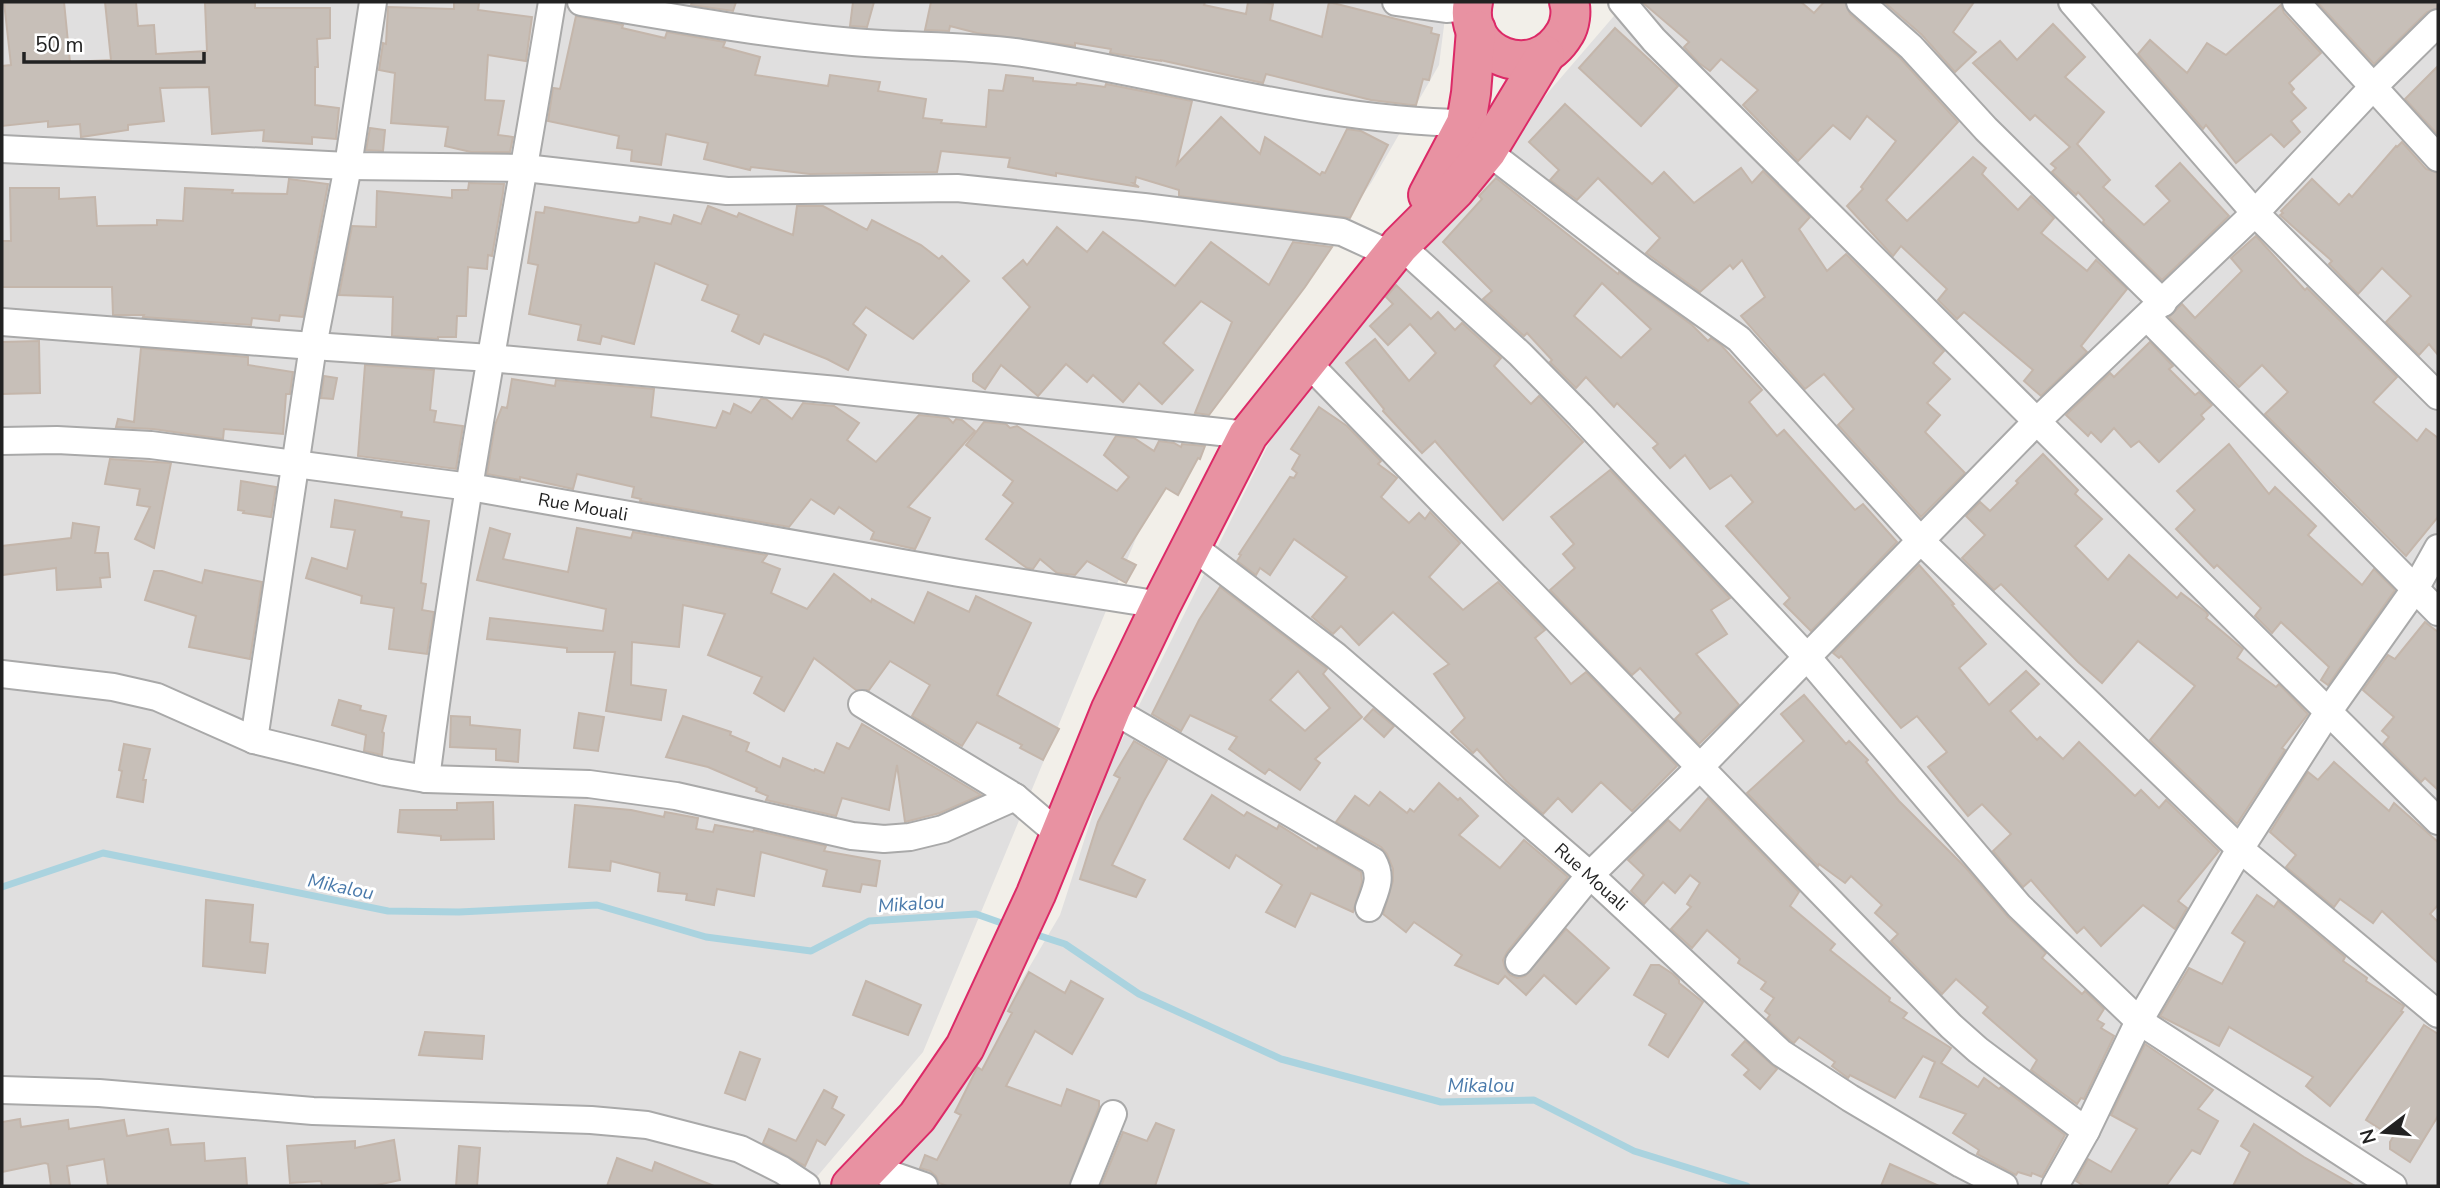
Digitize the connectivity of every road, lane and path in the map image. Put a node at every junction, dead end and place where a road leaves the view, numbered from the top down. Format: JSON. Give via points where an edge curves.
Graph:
{"nodes":[{"id":1,"x":373,"y":2,"type":"edge"},
{"id":2,"x":552,"y":2,"type":"edge"},
{"id":3,"x":581,"y":2,"type":"edge"},
{"id":4,"x":1396,"y":2,"type":"edge"},
{"id":5,"x":1622,"y":2,"type":"edge"},
{"id":6,"x":1860,"y":2,"type":"edge"},
{"id":7,"x":2072,"y":2,"type":"edge"},
{"id":8,"x":2296,"y":2,"type":"edge"},
{"id":9,"x":1474,"y":13,"type":"edge"},
{"id":10,"x":1569,"y":22,"type":"edge"},
{"id":11,"x":2438,"y":23,"type":"edge"},
{"id":12,"x":2372,"y":88,"type":"junction"},
{"id":13,"x":1476,"y":137,"type":"junction"},
{"id":14,"x":2,"y":149,"type":"edge"},
{"id":15,"x":2438,"y":158,"type":"edge"},
{"id":16,"x":348,"y":166,"type":"junction"},
{"id":17,"x":525,"y":168,"type":"junction"},
{"id":18,"x":2255,"y":213,"type":"junction"},
{"id":19,"x":1396,"y":250,"type":"junction"},
{"id":20,"x":2155,"y":310,"type":"junction"},
{"id":21,"x":2,"y":322,"type":"edge"},
{"id":22,"x":313,"y":346,"type":"junction"},
{"id":23,"x":490,"y":358,"type":"junction"},
{"id":24,"x":1306,"y":361,"type":"junction"},
{"id":25,"x":2438,"y":396,"type":"edge"},
{"id":26,"x":2037,"y":421,"type":"junction"},
{"id":27,"x":1248,"y":435,"type":"junction"},
{"id":28,"x":2,"y":441,"type":"edge"},
{"id":29,"x":297,"y":466,"type":"junction"},
{"id":30,"x":470,"y":487,"type":"junction"},
{"id":31,"x":1921,"y":541,"type":"junction"},
{"id":32,"x":1192,"y":546,"type":"junction"},
{"id":33,"x":2438,"y":548,"type":"edge"},
{"id":34,"x":2415,"y":589,"type":"junction"},
{"id":35,"x":1161,"y":605,"type":"junction"},
{"id":36,"x":2438,"y":612,"type":"edge"},
{"id":37,"x":1807,"y":657,"type":"junction"},
{"id":38,"x":2,"y":674,"type":"edge"},
{"id":39,"x":862,"y":704,"type":"dead end"},
{"id":40,"x":1111,"y":709,"type":"junction"},
{"id":41,"x":2328,"y":712,"type":"junction"},
{"id":42,"x":254,"y":740,"type":"junction"},
{"id":43,"x":1700,"y":767,"type":"junction"},
{"id":44,"x":426,"y":779,"type":"junction"},
{"id":45,"x":1015,"y":797,"type":"junction"},
{"id":46,"x":2438,"y":821,"type":"edge"},
{"id":47,"x":1060,"y":836,"type":"junction"},
{"id":48,"x":2240,"y":849,"type":"junction"},
{"id":49,"x":1590,"y":875,"type":"junction"},
{"id":50,"x":1369,"y":908,"type":"dead end"},
{"id":51,"x":1519,"y":962,"type":"dead end"},
{"id":52,"x":2438,"y":1014,"type":"edge"},
{"id":53,"x":2139,"y":1021,"type":"junction"},
{"id":54,"x":2,"y":1090,"type":"edge"},
{"id":55,"x":1113,"y":1114,"type":"dead end"},
{"id":56,"x":2086,"y":1131,"type":"junction"},
{"id":57,"x":860,"y":1177,"type":"edge"},
{"id":58,"x":806,"y":1186,"type":"edge"},
{"id":59,"x":924,"y":1186,"type":"edge"},
{"id":60,"x":1084,"y":1186,"type":"edge"},
{"id":61,"x":2004,"y":1186,"type":"edge"},
{"id":62,"x":2055,"y":1186,"type":"edge"},
{"id":63,"x":2393,"y":1186,"type":"edge"}],
"edges":[{"from":1,"to":16,"type":"street"},
{"from":2,"to":17,"type":"street"},
{"from":3,"to":13,"type":"street","via":[[852,42],[1020,52]]},
{"from":4,"to":9,"type":"street"},
{"from":5,"to":26,"type":"street","via":[[1654,40]]},
{"from":6,"to":20,"type":"street","via":[[1910,47]]},
{"from":7,"to":18,"type":"street"},
{"from":8,"to":12,"type":"street"},
{"from":9,"to":10,"type":"highway","via":[[1485,44],[1513,60],[1529,61]]},
{"from":9,"to":13,"type":"highway"},
{"from":10,"to":13,"type":"highway"},
{"from":11,"to":12,"type":"street"},
{"from":12,"to":15,"type":"street"},
{"from":12,"to":18,"type":"street"},
{"from":13,"to":19,"type":"highway","via":[[1455,190]]},
{"from":13,"to":31,"type":"street","via":[[1642,270],[1739,339]]},
{"from":14,"to":16,"type":"street"},
{"from":16,"to":17,"type":"street"},
{"from":16,"to":22,"type":"street"},
{"from":17,"to":19,"type":"street","via":[[727,191],[957,188],[1342,232]]},
{"from":17,"to":23,"type":"street"},
{"from":18,"to":20,"type":"street"},
{"from":18,"to":25,"type":"street"},
{"from":19,"to":24,"type":"highway"},
{"from":19,"to":37,"type":"street","via":[[1520,354]]},
{"from":20,"to":26,"type":"street"},
{"from":20,"to":34,"type":"street"},
{"from":21,"to":22,"type":"street"},
{"from":22,"to":23,"type":"street"},
{"from":22,"to":29,"type":"street"},
{"from":23,"to":27,"type":"street"},
{"from":23,"to":30,"type":"street"},
{"from":24,"to":27,"type":"highway"},
{"from":24,"to":43,"type":"street"},
{"from":26,"to":31,"type":"street"},
{"from":26,"to":41,"type":"street"},
{"from":27,"to":32,"type":"highway"},
{"from":28,"to":29,"type":"street","name":"Rue Mouali","via":[[151,445]]},
{"from":29,"to":30,"type":"street","name":"Rue Mouali"},
{"from":29,"to":42,"type":"street"},
{"from":30,"to":35,"type":"street","name":"Rue Mouali"},
{"from":30,"to":44,"type":"street"},
{"from":31,"to":37,"type":"street"},
{"from":31,"to":48,"type":"street"},
{"from":32,"to":35,"type":"highway"},
{"from":32,"to":49,"type":"street","name":"Rue Mouali","via":[[1336,656]]},
{"from":33,"to":34,"type":"street"},
{"from":34,"to":36,"type":"street"},
{"from":34,"to":41,"type":"street"},
{"from":35,"to":40,"type":"highway"},
{"from":37,"to":43,"type":"street"},
{"from":37,"to":53,"type":"street","via":[[2019,906]]},
{"from":38,"to":42,"type":"street","via":[[157,697]]},
{"from":39,"to":45,"type":"street"},
{"from":40,"to":47,"type":"highway"},
{"from":40,"to":50,"type":"street","via":[[1373,861],[1379,871],[1378,883]]},
{"from":41,"to":46,"type":"street"},
{"from":41,"to":48,"type":"street"},
{"from":42,"to":44,"type":"street"},
{"from":43,"to":49,"type":"street"},
{"from":43,"to":56,"type":"street","via":[[1951,1026]]},
{"from":44,"to":45,"type":"street","via":[[631,789],[884,839],[943,829]]},
{"from":45,"to":47,"type":"street"},
{"from":47,"to":57,"type":"highway","via":[[965,1046],[917,1117]]},
{"from":48,"to":52,"type":"street"},
{"from":48,"to":53,"type":"street"},
{"from":49,"to":51,"type":"street"},
{"from":49,"to":61,"type":"street","name":"Rue Mouali","via":[[1781,1053],[1927,1145]]},
{"from":53,"to":56,"type":"street"},
{"from":53,"to":63,"type":"street"},
{"from":54,"to":58,"type":"street","via":[[99,1093],[313,1111],[647,1125],[740,1149]]},
{"from":55,"to":60,"type":"street"},
{"from":56,"to":62,"type":"street"},
{"from":57,"to":59,"type":"street"}]}
